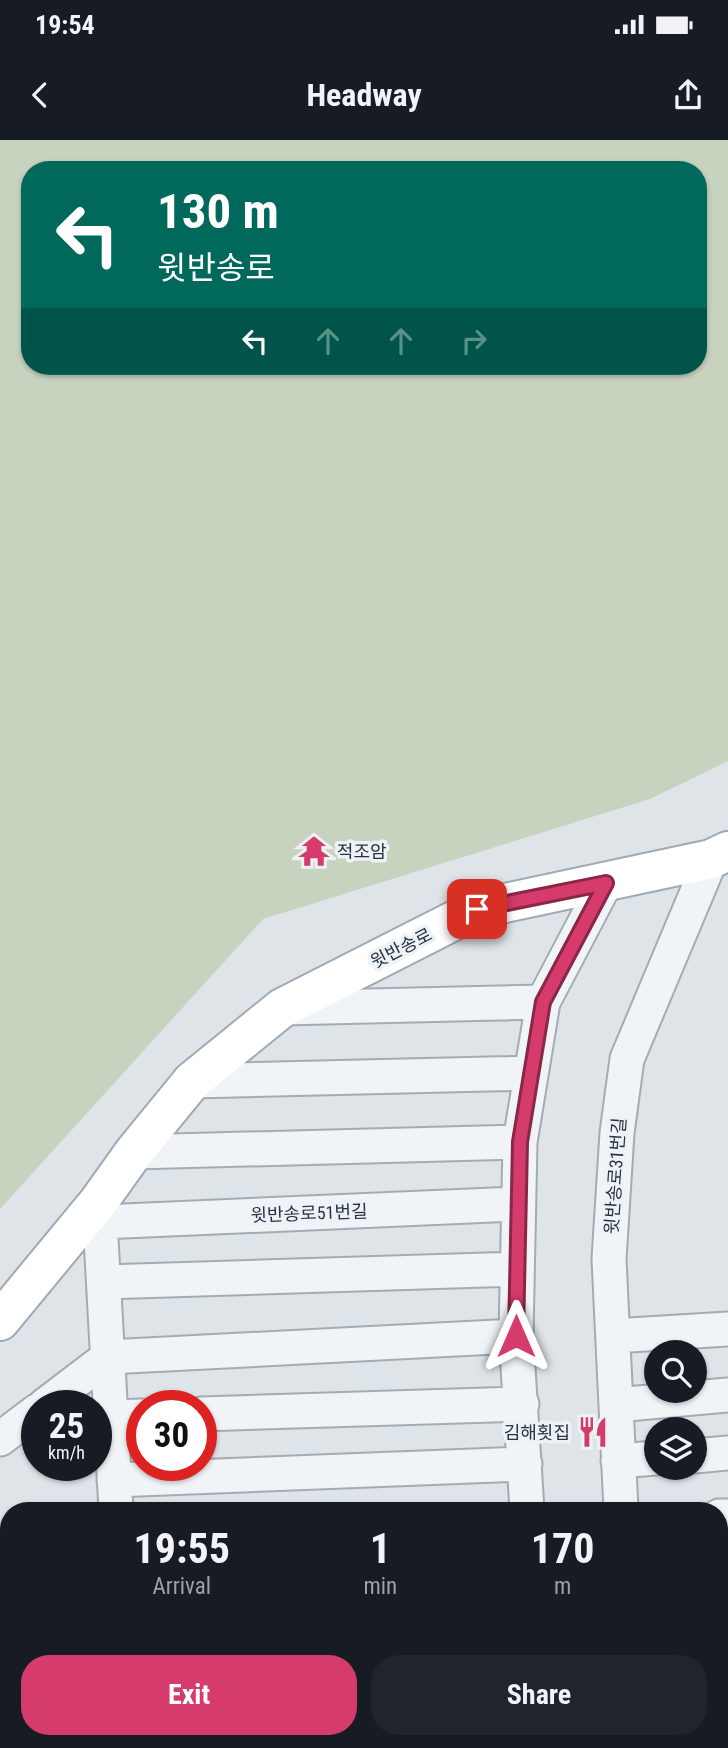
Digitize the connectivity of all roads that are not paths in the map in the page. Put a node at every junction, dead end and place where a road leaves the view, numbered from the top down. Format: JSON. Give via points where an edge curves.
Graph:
{"nodes":[{"id":1,"x":720,"y":855,"type":"edge"},
{"id":2,"x":606,"y":883,"type":"junction"},
{"id":3,"x":543,"y":1002,"type":"junction"},
{"id":4,"x":282,"y":1008,"type":"junction"},
{"id":5,"x":530,"y":1073,"type":"junction"},
{"id":6,"x":192,"y":1081,"type":"junction"},
{"id":7,"x":520,"y":1142,"type":"junction"},
{"id":8,"x":134,"y":1152,"type":"junction"},
{"id":9,"x":517,"y":1204,"type":"junction"},
{"id":10,"x":100,"y":1211,"type":"junction"},
{"id":11,"x":517,"y":1269,"type":"junction"},
{"id":12,"x":104,"y":1282,"type":"junction"},
{"id":13,"x":0,"y":1321,"type":"edge"},
{"id":14,"x":728,"y":1329,"type":"edge"},
{"id":15,"x":516,"y":1336,"type":"junction"},
{"id":16,"x":613,"y":1336,"type":"junction"},
{"id":17,"x":107,"y":1357,"type":"junction"},
{"id":18,"x":64,"y":1390,"type":"edge"},
{"id":19,"x":728,"y":1395,"type":"edge"},
{"id":20,"x":522,"y":1404,"type":"junction"},
{"id":21,"x":616,"y":1405,"type":"junction"},
{"id":22,"x":217,"y":1414,"type":"edge"},
{"id":23,"x":126,"y":1417,"type":"edge"},
{"id":24,"x":21,"y":1423,"type":"edge"},
{"id":25,"x":0,"y":1439,"type":"edge"},
{"id":26,"x":728,"y":1453,"type":"edge"},
{"id":27,"x":707,"y":1455,"type":"edge"},
{"id":28,"x":644,"y":1459,"type":"edge"},
{"id":29,"x":618,"y":1461,"type":"junction"},
{"id":30,"x":525,"y":1464,"type":"junction"},
{"id":31,"x":115,"y":1495,"type":"edge"},
{"id":32,"x":527,"y":1502,"type":"edge"},
{"id":33,"x":621,"y":1502,"type":"edge"}],
"edges":[{"from":1,"to":2,"type":"main road","name":"윗반송로"},
{"from":1,"to":16,"type":"street","name":"윗반송로31번길","via":[[627,1059],[609,1259]]},
{"from":2,"to":3,"type":"street"},
{"from":2,"to":4,"type":"main road","name":"윗반송로","via":[[477,909]]},
{"from":3,"to":4,"type":"street"},
{"from":3,"to":5,"type":"street"},
{"from":4,"to":6,"type":"main road","name":"윗반송로"},
{"from":5,"to":6,"type":"street"},
{"from":5,"to":7,"type":"street"},
{"from":6,"to":8,"type":"main road","name":"윗반송로"},
{"from":7,"to":8,"type":"street"},
{"from":7,"to":9,"type":"street"},
{"from":8,"to":10,"type":"main road","name":"윗반송로"},
{"from":9,"to":10,"type":"street","name":"윗반송로51번길"},
{"from":9,"to":11,"type":"street"},
{"from":10,"to":12,"type":"street"},
{"from":10,"to":13,"type":"main road","name":"윗반송로"},
{"from":11,"to":12,"type":"street"},
{"from":11,"to":15,"type":"street"},
{"from":12,"to":17,"type":"street"},
{"from":14,"to":16,"type":"street"},
{"from":15,"to":17,"type":"street"},
{"from":15,"to":20,"type":"street"},
{"from":16,"to":21,"type":"street","name":"윗반송로31번길"},
{"from":17,"to":18,"type":"street"},
{"from":17,"to":23,"type":"street"},
{"from":19,"to":21,"type":"street"},
{"from":20,"to":22,"type":"street"},
{"from":20,"to":30,"type":"street"},
{"from":21,"to":29,"type":"street","name":"윗반송로31번길"},
{"from":23,"to":31,"type":"street"},
{"from":24,"to":25,"type":"street"},
{"from":26,"to":27,"type":"street"},
{"from":28,"to":29,"type":"street"},
{"from":29,"to":33,"type":"street","name":"윗반송로31번길"},
{"from":30,"to":31,"type":"street"},
{"from":30,"to":32,"type":"street"}]}
